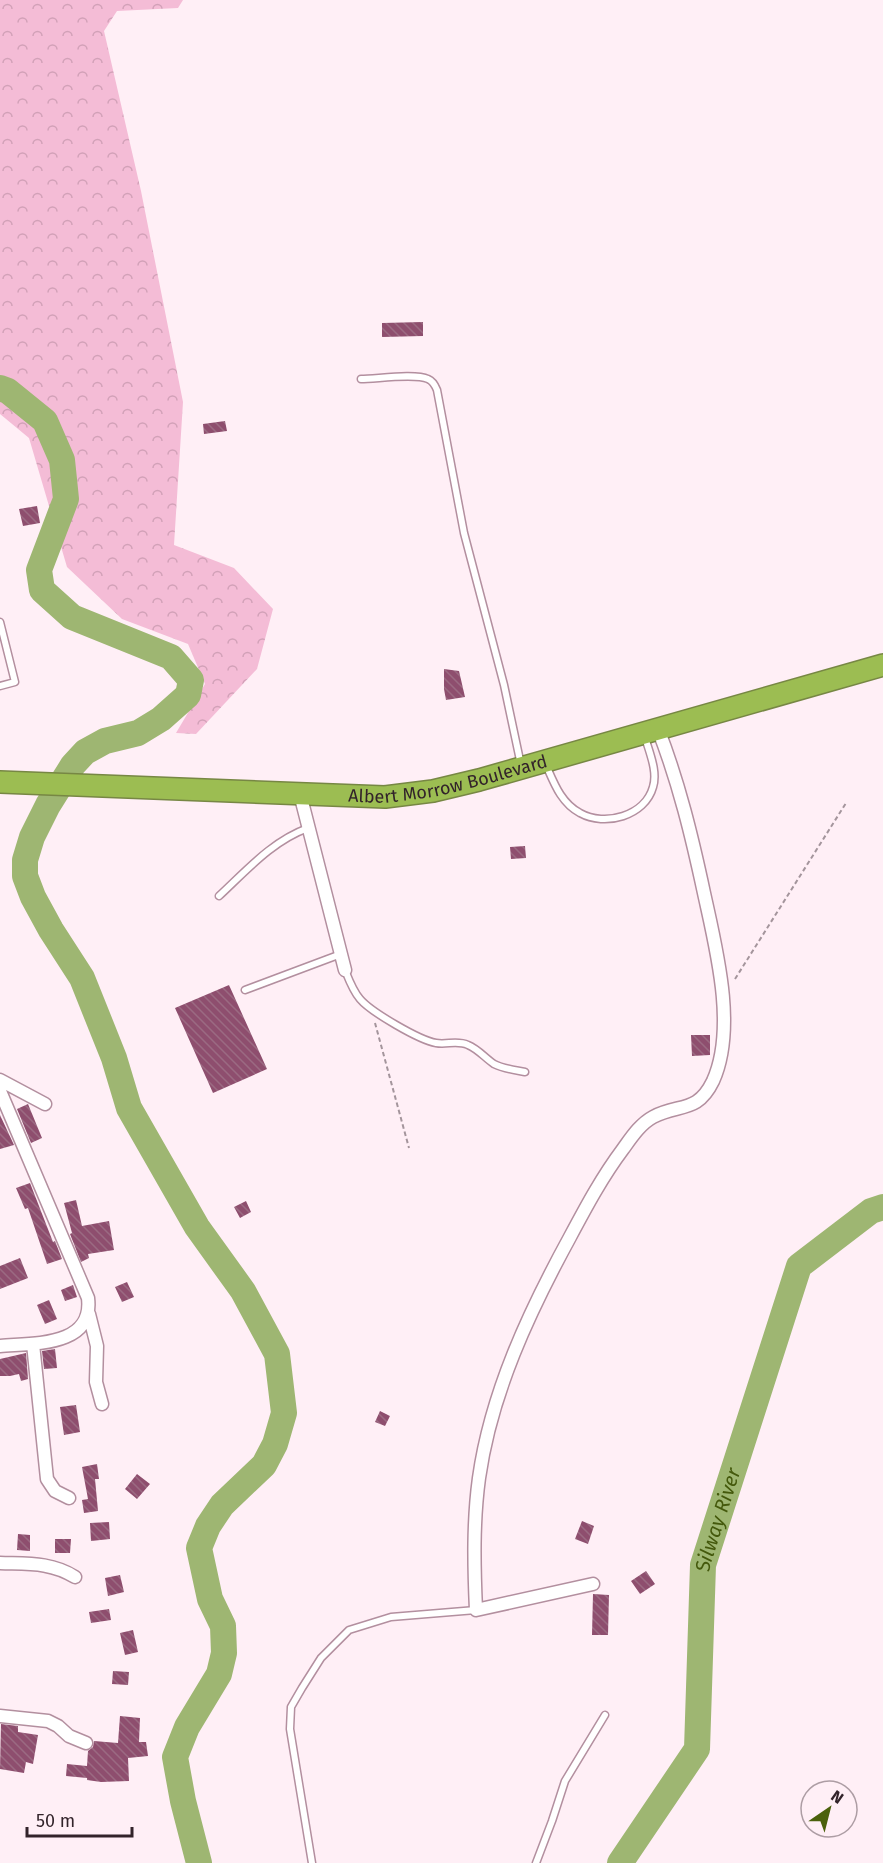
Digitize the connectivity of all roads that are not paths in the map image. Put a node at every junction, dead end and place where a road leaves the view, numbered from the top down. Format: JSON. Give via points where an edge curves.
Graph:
{"nodes":[{"id":1,"x":361,"y":379,"type":"dead end"},
{"id":2,"x":0,"y":622,"type":"edge"},
{"id":3,"x":883,"y":664,"type":"edge"},
{"id":4,"x":0,"y":686,"type":"edge"},
{"id":5,"x":651,"y":731,"type":"junction"},
{"id":6,"x":545,"y":761,"type":"junction"},
{"id":7,"x":522,"y":768,"type":"junction"},
{"id":8,"x":0,"y":782,"type":"edge"},
{"id":9,"x":300,"y":795,"type":"junction"},
{"id":10,"x":309,"y":828,"type":"junction"},
{"id":11,"x":219,"y":896,"type":"dead end"},
{"id":12,"x":341,"y":954,"type":"junction"},
{"id":13,"x":345,"y":970,"type":"joint"},
{"id":14,"x":245,"y":990,"type":"dead end"},
{"id":15,"x":525,"y":1072,"type":"dead end"},
{"id":16,"x":0,"y":1080,"type":"edge"},
{"id":17,"x":0,"y":1091,"type":"edge"},
{"id":18,"x":45,"y":1104,"type":"dead end"},
{"id":19,"x":89,"y":1314,"type":"junction"},
{"id":20,"x":33,"y":1344,"type":"junction"},
{"id":21,"x":0,"y":1346,"type":"edge"},
{"id":22,"x":102,"y":1404,"type":"dead end"},
{"id":23,"x":69,"y":1498,"type":"dead end"},
{"id":24,"x":0,"y":1563,"type":"edge"},
{"id":25,"x":75,"y":1577,"type":"dead end"},
{"id":26,"x":593,"y":1584,"type":"dead end"},
{"id":27,"x":476,"y":1610,"type":"junction"},
{"id":28,"x":604,"y":1715,"type":"dead end"},
{"id":29,"x":0,"y":1716,"type":"edge"},
{"id":30,"x":86,"y":1743,"type":"dead end"},
{"id":31,"x":312,"y":1863,"type":"edge"},
{"id":32,"x":536,"y":1863,"type":"edge"}],
"edges":[{"from":1,"to":7,"type":"lane","via":[[415,376],[427,378],[437,390],[464,533]]},
{"from":2,"to":4,"type":"lane","via":[[15,682]]},
{"from":3,"to":5,"type":"highway","name":"Albert Morrow Boulevard"},
{"from":5,"to":6,"type":"highway","name":"Albert Morrow Boulevard"},
{"from":5,"to":6,"type":"lane","via":[[653,787],[643,804],[628,816],[599,819],[580,813],[560,795]]},
{"from":5,"to":27,"type":"street","via":[[676,778],[717,951],[724,997],[719,1062],[702,1098],[691,1106],[653,1117],[622,1150],[598,1185],[525,1327],[498,1393],[479,1478],[474,1552]]},
{"from":6,"to":7,"type":"highway","name":"Albert Morrow Boulevard"},
{"from":7,"to":9,"type":"highway","name":"Albert Morrow Boulevard","via":[[433,791],[385,797]]},
{"from":8,"to":9,"type":"highway","name":"Albert Morrow Boulevard"},
{"from":9,"to":10,"type":"street"},
{"from":10,"to":11,"type":"lane","via":[[280,842]]},
{"from":10,"to":12,"type":"street"},
{"from":12,"to":13,"type":"street"},
{"from":12,"to":14,"type":"lane"},
{"from":13,"to":15,"type":"lane","via":[[362,1001],[421,1038],[470,1045],[493,1063]]},
{"from":16,"to":18,"type":"street"},
{"from":17,"to":19,"type":"street","via":[[88,1298]]},
{"from":19,"to":20,"type":"street","via":[[75,1334]]},
{"from":19,"to":22,"type":"street","via":[[97,1346],[96,1382]]},
{"from":20,"to":21,"type":"street"},
{"from":20,"to":23,"type":"street","via":[[47,1479],[56,1491]]},
{"from":24,"to":25,"type":"street","via":[[53,1567]]},
{"from":26,"to":27,"type":"street"},
{"from":27,"to":31,"type":"lane","via":[[391,1617],[349,1630],[321,1658],[291,1707],[290,1729]]},
{"from":28,"to":32,"type":"lane","via":[[565,1781]]},
{"from":29,"to":30,"type":"street","via":[[48,1721]]}]}
